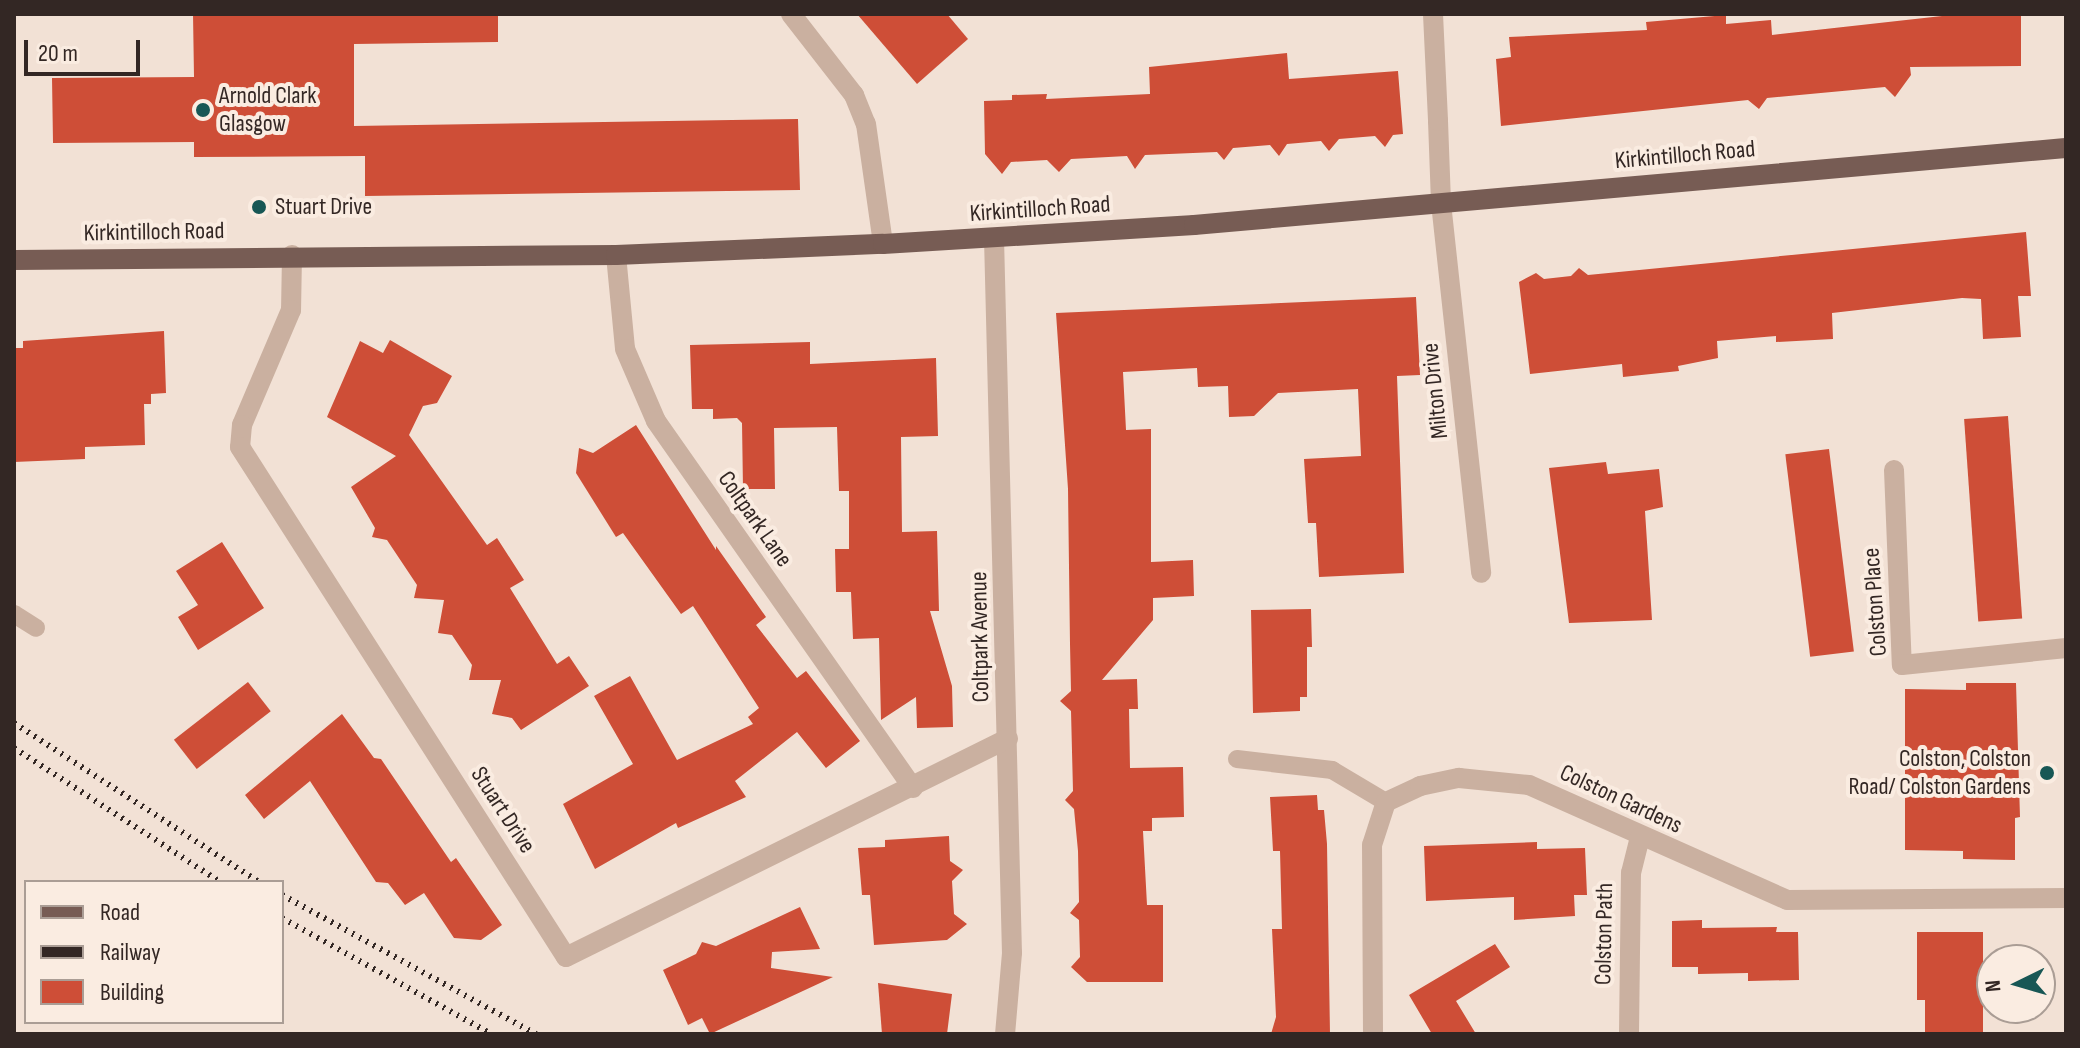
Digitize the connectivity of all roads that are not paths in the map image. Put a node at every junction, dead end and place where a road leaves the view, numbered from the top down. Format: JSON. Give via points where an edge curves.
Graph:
{"nodes":[{"id":1,"x":791,"y":14,"type":"edge"},
{"id":2,"x":1433,"y":14,"type":"edge"},
{"id":3,"x":2066,"y":148,"type":"edge"},
{"id":4,"x":1441,"y":203,"type":"junction"},
{"id":5,"x":994,"y":238,"type":"junction"},
{"id":6,"x":883,"y":244,"type":"junction"},
{"id":7,"x":292,"y":255,"type":"junction"},
{"id":8,"x":616,"y":255,"type":"junction"},
{"id":9,"x":14,"y":260,"type":"edge"},
{"id":10,"x":1894,"y":470,"type":"dead end"},
{"id":11,"x":1481,"y":573,"type":"dead end"},
{"id":12,"x":14,"y":614,"type":"edge"},
{"id":13,"x":36,"y":628,"type":"dead end"},
{"id":14,"x":2066,"y":648,"type":"edge"},
{"id":15,"x":1008,"y":739,"type":"junction"},
{"id":16,"x":1237,"y":759,"type":"dead end"},
{"id":17,"x":913,"y":788,"type":"junction"},
{"id":18,"x":1386,"y":802,"type":"junction"},
{"id":19,"x":1640,"y":837,"type":"junction"},
{"id":20,"x":2066,"y":898,"type":"edge"},
{"id":21,"x":1005,"y":1034,"type":"edge"},
{"id":22,"x":1373,"y":1034,"type":"edge"},
{"id":23,"x":1629,"y":1034,"type":"edge"}],
"edges":[{"from":1,"to":6,"type":"street","via":[[854,95],[866,124]]},
{"from":2,"to":4,"type":"street","name":"Milton Drive"},
{"from":3,"to":4,"type":"main road","name":"Kirkintilloch Road"},
{"from":4,"to":5,"type":"main road","name":"Kirkintilloch Road"},
{"from":4,"to":11,"type":"street","name":"Milton Drive"},
{"from":5,"to":6,"type":"main road","name":"Kirkintilloch Road"},
{"from":5,"to":15,"type":"street","name":"Coltpark Avenue"},
{"from":6,"to":8,"type":"main road","name":"Kirkintilloch Road"},
{"from":7,"to":8,"type":"main road","name":"Kirkintilloch Road"},
{"from":7,"to":9,"type":"main road","name":"Kirkintilloch Road"},
{"from":7,"to":17,"type":"street","name":"Stuart Drive","via":[[291,310],[242,425],[240,447],[566,957]]},
{"from":8,"to":17,"type":"street","name":"Coltpark Lane","via":[[625,349],[656,421]]},
{"from":10,"to":14,"type":"street","name":"Colston Place","via":[[1902,665]]},
{"from":12,"to":13,"type":"lane"},
{"from":15,"to":17,"type":"street","name":"Stuart Drive"},
{"from":15,"to":21,"type":"street","name":"Coltpark Avenue","via":[[1012,953]]},
{"from":16,"to":18,"type":"lane","via":[[1332,770]]},
{"from":18,"to":19,"type":"street","name":"Colston Gardens","via":[[1420,786],[1494,778],[1529,785]]},
{"from":18,"to":22,"type":"street","via":[[1372,845]]},
{"from":19,"to":20,"type":"street","name":"Colston Gardens","via":[[1787,900]]},
{"from":19,"to":23,"type":"street","name":"Colston Path","via":[[1631,873]]}]}
